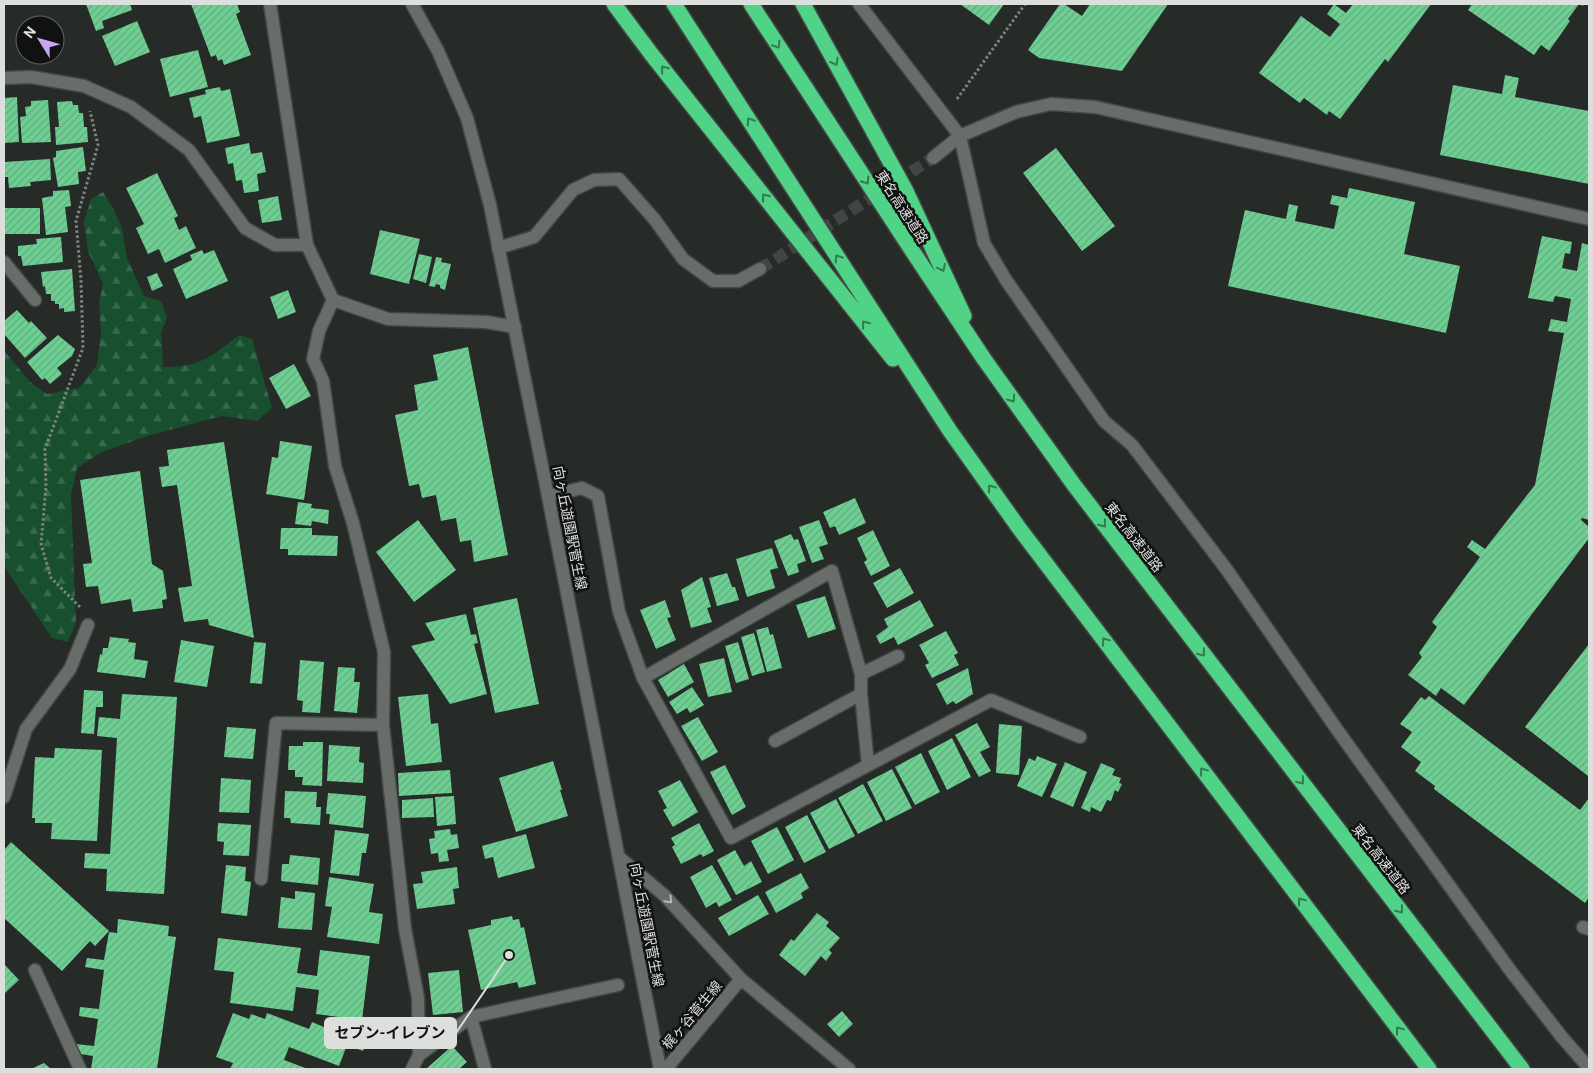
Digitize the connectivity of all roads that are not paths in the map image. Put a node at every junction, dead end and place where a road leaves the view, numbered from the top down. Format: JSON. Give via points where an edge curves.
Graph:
{"nodes":[{"id":1,"x":270,"y":4,"type":"edge"},
{"id":2,"x":412,"y":4,"type":"edge"},
{"id":3,"x":614,"y":4,"type":"edge"},
{"id":4,"x":674,"y":4,"type":"edge"},
{"id":5,"x":751,"y":4,"type":"edge"},
{"id":6,"x":803,"y":4,"type":"edge"},
{"id":7,"x":859,"y":4,"type":"edge"},
{"id":8,"x":4,"y":78,"type":"edge"},
{"id":9,"x":960,"y":136,"type":"junction"},
{"id":10,"x":933,"y":158,"type":"tunnel mouth"},
{"id":11,"x":1589,"y":219,"type":"edge"},
{"id":12,"x":307,"y":245,"type":"junction"},
{"id":13,"x":498,"y":248,"type":"junction"},
{"id":14,"x":4,"y":262,"type":"edge"},
{"id":15,"x":760,"y":269,"type":"tunnel mouth"},
{"id":16,"x":35,"y":300,"type":"dead end"},
{"id":17,"x":333,"y":300,"type":"junction"},
{"id":18,"x":515,"y":327,"type":"junction"},
{"id":19,"x":984,"y":359,"type":"junction"},
{"id":20,"x":950,"y":431,"type":"junction"},
{"id":21,"x":548,"y":496,"type":"junction"},
{"id":22,"x":89,"y":621,"type":"road end"},
{"id":23,"x":898,"y":656,"type":"dead end"},
{"id":24,"x":861,"y":674,"type":"junction"},
{"id":25,"x":644,"y":678,"type":"junction"},
{"id":26,"x":862,"y":694,"type":"junction"},
{"id":27,"x":383,"y":725,"type":"junction"},
{"id":28,"x":1080,"y":737,"type":"dead end"},
{"id":29,"x":775,"y":741,"type":"dead end"},
{"id":30,"x":868,"y":765,"type":"junction"},
{"id":31,"x":4,"y":797,"type":"edge"},
{"id":32,"x":619,"y":857,"type":"junction"},
{"id":33,"x":261,"y":879,"type":"dead end"},
{"id":34,"x":35,"y":970,"type":"dead end"},
{"id":35,"x":741,"y":979,"type":"junction"},
{"id":36,"x":618,"y":985,"type":"dead end"},
{"id":37,"x":471,"y":1017,"type":"junction"},
{"id":38,"x":419,"y":1055,"type":"junction"},
{"id":39,"x":1589,"y":1068,"type":"edge"},
{"id":40,"x":80,"y":1069,"type":"edge"},
{"id":41,"x":412,"y":1069,"type":"edge"},
{"id":42,"x":485,"y":1069,"type":"edge"},
{"id":43,"x":660,"y":1069,"type":"edge"},
{"id":44,"x":666,"y":1069,"type":"edge"},
{"id":45,"x":849,"y":1069,"type":"edge"},
{"id":46,"x":1429,"y":1069,"type":"edge"},
{"id":47,"x":1522,"y":1069,"type":"edge"}],
"edges":[{"from":1,"to":12,"type":"street"},
{"from":2,"to":13,"type":"street","name":"向ヶ丘遊園駅菅生線","via":[[438,51],[467,118]]},
{"from":20,"to":3,"type":"highway","one_way":true},
{"from":20,"to":4,"type":"highway","one_way":true},
{"from":5,"to":19,"type":"highway","name":"東名高速道路","one_way":true},
{"from":6,"to":19,"type":"highway","one_way":true,"via":[[905,189]]},
{"from":7,"to":9,"type":"street"},
{"from":8,"to":12,"type":"street","via":[[31,77],[84,86],[132,107],[189,150],[245,228],[275,245]]},
{"from":9,"to":10,"type":"street"},
{"from":9,"to":11,"type":"street","via":[[1016,112],[1051,104],[1095,107]]},
{"from":9,"to":39,"type":"street","via":[[984,242],[1006,280],[1104,421],[1132,445],[1227,570],[1510,970]]},
{"from":12,"to":17,"type":"street"},
{"from":13,"to":15,"type":"street","via":[[534,237],[573,190],[594,180],[618,179],[655,220],[683,259],[713,281],[738,281]]},
{"from":13,"to":18,"type":"street","name":"向ヶ丘遊園駅菅生線"},
{"from":14,"to":16,"type":"street"},
{"from":17,"to":18,"type":"street","via":[[388,319],[486,322]]},
{"from":17,"to":27,"type":"street","via":[[319,331],[313,359],[323,381],[335,466],[353,523],[384,652]]},
{"from":18,"to":21,"type":"street","name":"向ヶ丘遊園駅菅生線"},
{"from":19,"to":47,"type":"highway","name":"東名高速道路","one_way":true,"via":[[1074,485]]},
{"from":46,"to":20,"type":"highway","one_way":true,"via":[[1019,528]]},
{"from":21,"to":25,"type":"street","via":[[582,488],[598,496],[619,612]]},
{"from":21,"to":32,"type":"street","name":"向ヶ丘遊園駅菅生線"},
{"from":22,"to":31,"type":"street","via":[[70,668],[26,728]]},
{"from":23,"to":24,"type":"street"},
{"from":24,"to":25,"type":"street","via":[[832,571]]},
{"from":24,"to":26,"type":"street"},
{"from":25,"to":30,"type":"street","via":[[730,838]]},
{"from":26,"to":29,"type":"street"},
{"from":26,"to":30,"type":"street"},
{"from":27,"to":33,"type":"street","via":[[276,723]]},
{"from":27,"to":38,"type":"street","via":[[405,928],[418,998]]},
{"from":28,"to":30,"type":"street","via":[[991,700]]},
{"from":32,"to":35,"type":"street","one_way":true,"via":[[664,895]]},
{"from":32,"to":43,"type":"street","name":"向ヶ丘遊園駅菅生線"},
{"from":34,"to":40,"type":"street"},
{"from":35,"to":44,"type":"street","name":"梶ヶ谷菅生線"},
{"from":35,"to":45,"type":"street"},
{"from":36,"to":37,"type":"street"},
{"from":37,"to":38,"type":"street"},
{"from":37,"to":42,"type":"street"},
{"from":38,"to":41,"type":"street"}]}
